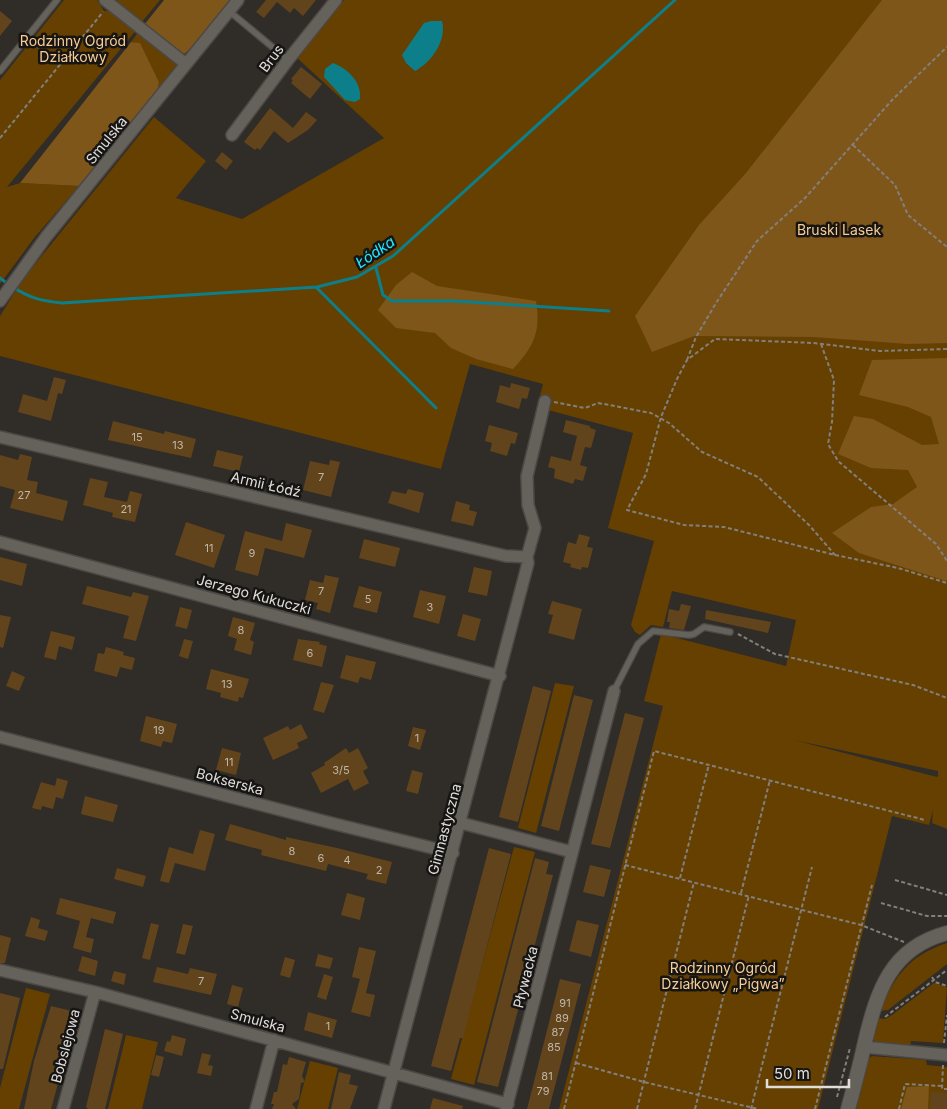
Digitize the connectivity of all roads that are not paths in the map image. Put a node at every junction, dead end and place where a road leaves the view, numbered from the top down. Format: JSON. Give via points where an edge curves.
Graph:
{"nodes":[{"id":1,"x":57,"y":0,"type":"edge"},
{"id":2,"x":238,"y":0,"type":"edge"},
{"id":3,"x":336,"y":0,"type":"edge"},
{"id":4,"x":105,"y":5,"type":"edge"},
{"id":5,"x":229,"y":11,"type":"junction"},
{"id":6,"x":288,"y":60,"type":"junction"},
{"id":7,"x":186,"y":64,"type":"junction"},
{"id":8,"x":0,"y":71,"type":"edge"},
{"id":9,"x":232,"y":135,"type":"dead end"},
{"id":10,"x":2,"y":299,"type":"edge"},
{"id":11,"x":545,"y":401,"type":"road end"},
{"id":12,"x":0,"y":438,"type":"edge"},
{"id":13,"x":0,"y":542,"type":"edge"},
{"id":14,"x":526,"y":557,"type":"junction"},
{"id":15,"x":730,"y":632,"type":"road end"},
{"id":16,"x":500,"y":676,"type":"junction"},
{"id":17,"x":614,"y":691,"type":"joint"},
{"id":18,"x":0,"y":737,"type":"edge"},
{"id":19,"x":461,"y":823,"type":"junction"},
{"id":20,"x":572,"y":852,"type":"junction"},
{"id":21,"x":454,"y":853,"type":"junction"},
{"id":22,"x":947,"y":933,"type":"edge"},
{"id":23,"x":0,"y":970,"type":"edge"},
{"id":24,"x":95,"y":992,"type":"junction"},
{"id":25,"x":274,"y":1040,"type":"junction"},
{"id":26,"x":857,"y":1047,"type":"junction"},
{"id":27,"x":947,"y":1055,"type":"edge"},
{"id":28,"x":394,"y":1072,"type":"junction"},
{"id":29,"x":507,"y":1106,"type":"edge"},
{"id":30,"x":63,"y":1109,"type":"edge"},
{"id":31,"x":256,"y":1109,"type":"edge"},
{"id":32,"x":384,"y":1109,"type":"edge"},
{"id":33,"x":848,"y":1109,"type":"edge"}],
"edges":[{"from":1,"to":8,"type":"lane"},
{"from":2,"to":5,"type":"street","name":"Smulska"},
{"from":3,"to":6,"type":"street","name":"Brus"},
{"from":4,"to":7,"type":"street"},
{"from":5,"to":6,"type":"lane"},
{"from":5,"to":7,"type":"street","name":"Smulska"},
{"from":6,"to":9,"type":"street","name":"Brus"},
{"from":7,"to":10,"type":"street","name":"Smulska","via":[[16,276]]},
{"from":11,"to":14,"type":"street","name":"Gimnastyczna","via":[[528,476],[528,505],[535,528]]},
{"from":12,"to":14,"type":"street","name":"Armii Łódź","via":[[506,556]]},
{"from":13,"to":16,"type":"street","name":"Jerzego Kukuczki"},
{"from":14,"to":16,"type":"street","name":"Gimnastyczna","via":[[528,563]]},
{"from":15,"to":17,"type":"lane","via":[[704,627],[694,634],[653,631],[638,644]]},
{"from":16,"to":19,"type":"street","name":"Gimnastyczna"},
{"from":17,"to":20,"type":"street","name":"Pływacka"},
{"from":18,"to":21,"type":"street","name":"Bokserska"},
{"from":19,"to":20,"type":"street"},
{"from":19,"to":21,"type":"street","name":"Gimnastyczna"},
{"from":20,"to":29,"type":"street","name":"Pływacka"},
{"from":21,"to":28,"type":"street","name":"Gimnastyczna"},
{"from":22,"to":26,"type":"street","via":[[930,939],[897,965],[882,984]]},
{"from":23,"to":24,"type":"street","name":"Smulska"},
{"from":24,"to":25,"type":"street","name":"Smulska"},
{"from":24,"to":30,"type":"street","name":"Bobslejowa"},
{"from":25,"to":28,"type":"street","name":"Smulska"},
{"from":25,"to":31,"type":"street"},
{"from":26,"to":27,"type":"street"},
{"from":26,"to":33,"type":"street"},
{"from":28,"to":29,"type":"street","name":"Smulska"},
{"from":28,"to":32,"type":"street","name":"Gimnastyczna"}]}
